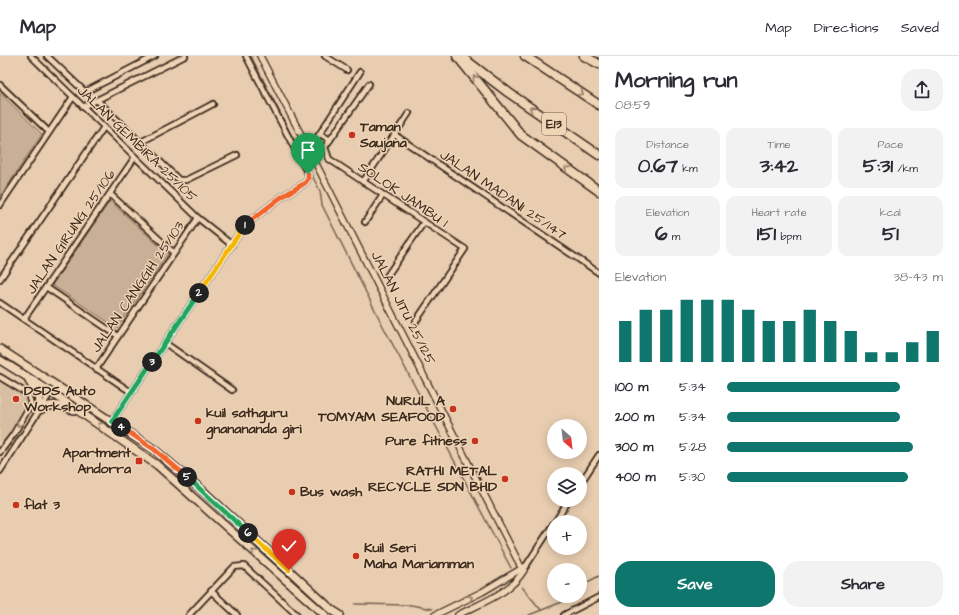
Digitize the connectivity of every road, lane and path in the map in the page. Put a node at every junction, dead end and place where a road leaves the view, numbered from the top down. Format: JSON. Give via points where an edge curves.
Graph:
{"nodes":[{"id":1,"x":31,"y":56,"type":"edge"},
{"id":2,"x":47,"y":56,"type":"edge"},
{"id":3,"x":155,"y":56,"type":"edge"},
{"id":4,"x":172,"y":56,"type":"edge"},
{"id":5,"x":185,"y":56,"type":"edge"},
{"id":6,"x":246,"y":56,"type":"edge"},
{"id":7,"x":260,"y":56,"type":"edge"},
{"id":8,"x":325,"y":56,"type":"edge"},
{"id":9,"x":457,"y":56,"type":"edge"},
{"id":10,"x":460,"y":56,"type":"edge"},
{"id":11,"x":525,"y":56,"type":"edge"},
{"id":12,"x":584,"y":56,"type":"edge"},
{"id":13,"x":174,"y":61,"type":"junction"},
{"id":14,"x":599,"y":64,"type":"edge"},
{"id":15,"x":347,"y":70,"type":"dead end"},
{"id":16,"x":360,"y":72,"type":"dead end"},
{"id":17,"x":369,"y":84,"type":"dead end"},
{"id":18,"x":0,"y":85,"type":"edge"},
{"id":19,"x":73,"y":97,"type":"junction"},
{"id":20,"x":97,"y":100,"type":"junction"},
{"id":21,"x":212,"y":104,"type":"dead end"},
{"id":22,"x":599,"y":105,"type":"edge"},
{"id":23,"x":83,"y":107,"type":"junction"},
{"id":24,"x":409,"y":113,"type":"dead end"},
{"id":25,"x":104,"y":127,"type":"junction"},
{"id":26,"x":49,"y":132,"type":"junction"},
{"id":27,"x":320,"y":134,"type":"junction"},
{"id":28,"x":395,"y":135,"type":"junction"},
{"id":29,"x":330,"y":140,"type":"junction"},
{"id":30,"x":139,"y":143,"type":"junction"},
{"id":31,"x":309,"y":150,"type":"junction"},
{"id":32,"x":237,"y":155,"type":"dead end"},
{"id":33,"x":599,"y":155,"type":"edge"},
{"id":34,"x":135,"y":157,"type":"junction"},
{"id":35,"x":363,"y":182,"type":"junction"},
{"id":36,"x":599,"y":191,"type":"edge"},
{"id":37,"x":110,"y":194,"type":"junction"},
{"id":38,"x":383,"y":195,"type":"junction"},
{"id":39,"x":0,"y":205,"type":"edge"},
{"id":40,"x":198,"y":218,"type":"junction"},
{"id":41,"x":365,"y":222,"type":"dead end"},
{"id":42,"x":424,"y":222,"type":"junction"},
{"id":43,"x":232,"y":244,"type":"junction"},
{"id":44,"x":174,"y":253,"type":"junction"},
{"id":45,"x":599,"y":274,"type":"edge"},
{"id":46,"x":387,"y":276,"type":"dead end"},
{"id":47,"x":0,"y":279,"type":"edge"},
{"id":48,"x":46,"y":287,"type":"junction"},
{"id":49,"x":0,"y":303,"type":"edge"},
{"id":50,"x":24,"y":319,"type":"junction"},
{"id":51,"x":416,"y":321,"type":"dead end"},
{"id":52,"x":118,"y":336,"type":"junction"},
{"id":53,"x":165,"y":343,"type":"junction"},
{"id":54,"x":0,"y":349,"type":"edge"},
{"id":55,"x":0,"y":360,"type":"edge"},
{"id":56,"x":17,"y":361,"type":"junction"},
{"id":57,"x":96,"y":369,"type":"junction"},
{"id":58,"x":20,"y":373,"type":"junction"},
{"id":59,"x":0,"y":377,"type":"edge"},
{"id":60,"x":232,"y":390,"type":"dead end"},
{"id":61,"x":51,"y":392,"type":"junction"},
{"id":62,"x":131,"y":392,"type":"junction"},
{"id":63,"x":40,"y":410,"type":"junction"},
{"id":64,"x":82,"y":412,"type":"junction"},
{"id":65,"x":112,"y":421,"type":"junction"},
{"id":66,"x":0,"y":452,"type":"edge"},
{"id":67,"x":599,"y":455,"type":"edge"},
{"id":68,"x":157,"y":465,"type":"junction"},
{"id":69,"x":0,"y":471,"type":"edge"},
{"id":70,"x":587,"y":473,"type":"edge"},
{"id":71,"x":547,"y":533,"type":"edge"},
{"id":72,"x":523,"y":569,"type":"junction"},
{"id":73,"x":211,"y":591,"type":"junction"},
{"id":74,"x":599,"y":597,"type":"edge"},
{"id":75,"x":189,"y":615,"type":"edge"},
{"id":76,"x":237,"y":615,"type":"edge"},
{"id":77,"x":297,"y":615,"type":"edge"},
{"id":78,"x":325,"y":615,"type":"edge"},
{"id":79,"x":340,"y":615,"type":"edge"},
{"id":80,"x":435,"y":615,"type":"edge"},
{"id":81,"x":458,"y":615,"type":"edge"},
{"id":82,"x":564,"y":615,"type":"edge"}],
"edges":[{"from":1,"to":19,"type":"street","name":"JALAN GEMBIRA 25/105"},
{"from":2,"to":3,"type":"street","via":[[85,92]]},
{"from":4,"to":13,"type":"street"},
{"from":5,"to":13,"type":"street"},
{"from":6,"to":43,"type":"street","via":[[308,174],[308,179],[245,225]]},
{"from":7,"to":31,"type":"street","name":"JALAN JITU 25/125"},
{"from":8,"to":15,"type":"street"},
{"from":36,"to":9,"type":"highway","one_way":true,"via":[[521,135]]},
{"from":33,"to":10,"type":"highway","number":"E13","one_way":true},
{"from":11,"to":22,"type":"highway","one_way":true},
{"from":12,"to":14,"type":"highway"},
{"from":13,"to":20,"type":"street"},
{"from":16,"to":27,"type":"street"},
{"from":17,"to":29,"type":"street"},
{"from":18,"to":26,"type":"street"},
{"from":19,"to":23,"type":"street","name":"JALAN GEMBIRA 25/105"},
{"from":19,"to":26,"type":"street"},
{"from":20,"to":23,"type":"street"},
{"from":20,"to":30,"type":"street"},
{"from":21,"to":30,"type":"street"},
{"from":23,"to":25,"type":"street","name":"JALAN GEMBIRA 25/105"},
{"from":24,"to":28,"type":"street"},
{"from":25,"to":34,"type":"street","name":"JALAN GEMBIRA 25/105"},
{"from":25,"to":47,"type":"street"},
{"from":26,"to":39,"type":"street"},
{"from":27,"to":29,"type":"street"},
{"from":27,"to":31,"type":"street"},
{"from":28,"to":35,"type":"street"},
{"from":28,"to":45,"type":"street","name":"JALAN MADANI 25/147"},
{"from":29,"to":35,"type":"street","name":"SOLOK JAMBU 1","via":[[325,147],[329,159]]},
{"from":30,"to":32,"type":"street","via":[[179,180],[186,180]]},
{"from":31,"to":72,"type":"street","name":"JALAN JITU 25/125"},
{"from":34,"to":37,"type":"street","name":"JALAN GIRUNG 25/106"},
{"from":34,"to":40,"type":"street","name":"JALAN GEMBIRA 25/105"},
{"from":35,"to":38,"type":"street","name":"SOLOK JAMBU 1"},
{"from":37,"to":44,"type":"street"},
{"from":37,"to":48,"type":"street","name":"JALAN GIRUNG 25/106"},
{"from":38,"to":41,"type":"street"},
{"from":38,"to":42,"type":"street","name":"SOLOK JAMBU 1"},
{"from":40,"to":43,"type":"street","name":"JALAN GEMBIRA 25/105"},
{"from":40,"to":44,"type":"street","name":"JALAN CANGGIH 25/103"},
{"from":42,"to":46,"type":"street"},
{"from":42,"to":51,"type":"street","name":"SOLOK JAMBU 1","via":[[465,249]]},
{"from":43,"to":53,"type":"street"},
{"from":44,"to":52,"type":"street","name":"JALAN CANGGIH 25/103"},
{"from":48,"to":50,"type":"street","name":"JALAN GIRUNG 25/106"},
{"from":48,"to":52,"type":"street"},
{"from":49,"to":50,"type":"street"},
{"from":50,"to":57,"type":"street"},
{"from":52,"to":57,"type":"street","name":"JALAN CANGGIH 25/103"},
{"from":53,"to":60,"type":"street"},
{"from":53,"to":62,"type":"street"},
{"from":54,"to":56,"type":"main road"},
{"from":55,"to":58,"type":"main road"},
{"from":56,"to":61,"type":"main road","via":[[50,386]]},
{"from":56,"to":65,"type":"main road"},
{"from":57,"to":62,"type":"street"},
{"from":58,"to":61,"type":"main road"},
{"from":58,"to":63,"type":"main road","via":[[38,395]]},
{"from":59,"to":66,"type":"street","one_way":true,"via":[[28,394],[31,404]]},
{"from":61,"to":63,"type":"street"},
{"from":61,"to":64,"type":"main road"},
{"from":62,"to":65,"type":"street"},
{"from":63,"to":64,"type":"main road","via":[[48,405],[54,405]]},
{"from":63,"to":69,"type":"street"},
{"from":68,"to":64,"type":"main road","one_way":true},
{"from":65,"to":68,"type":"main road","via":[[115,430]]},
{"from":65,"to":79,"type":"main road","via":[[161,455]]},
{"from":67,"to":70,"type":"street"},
{"from":78,"to":68,"type":"main road","one_way":true},
{"from":71,"to":72,"type":"street"},
{"from":80,"to":72,"type":"street","one_way":true},
{"from":72,"to":81,"type":"street","via":[[514,583]]},
{"from":73,"to":75,"type":"street"},
{"from":73,"to":76,"type":"street"},
{"from":73,"to":77,"type":"street","via":[[234,567],[244,566]]},
{"from":74,"to":82,"type":"street"}]}
